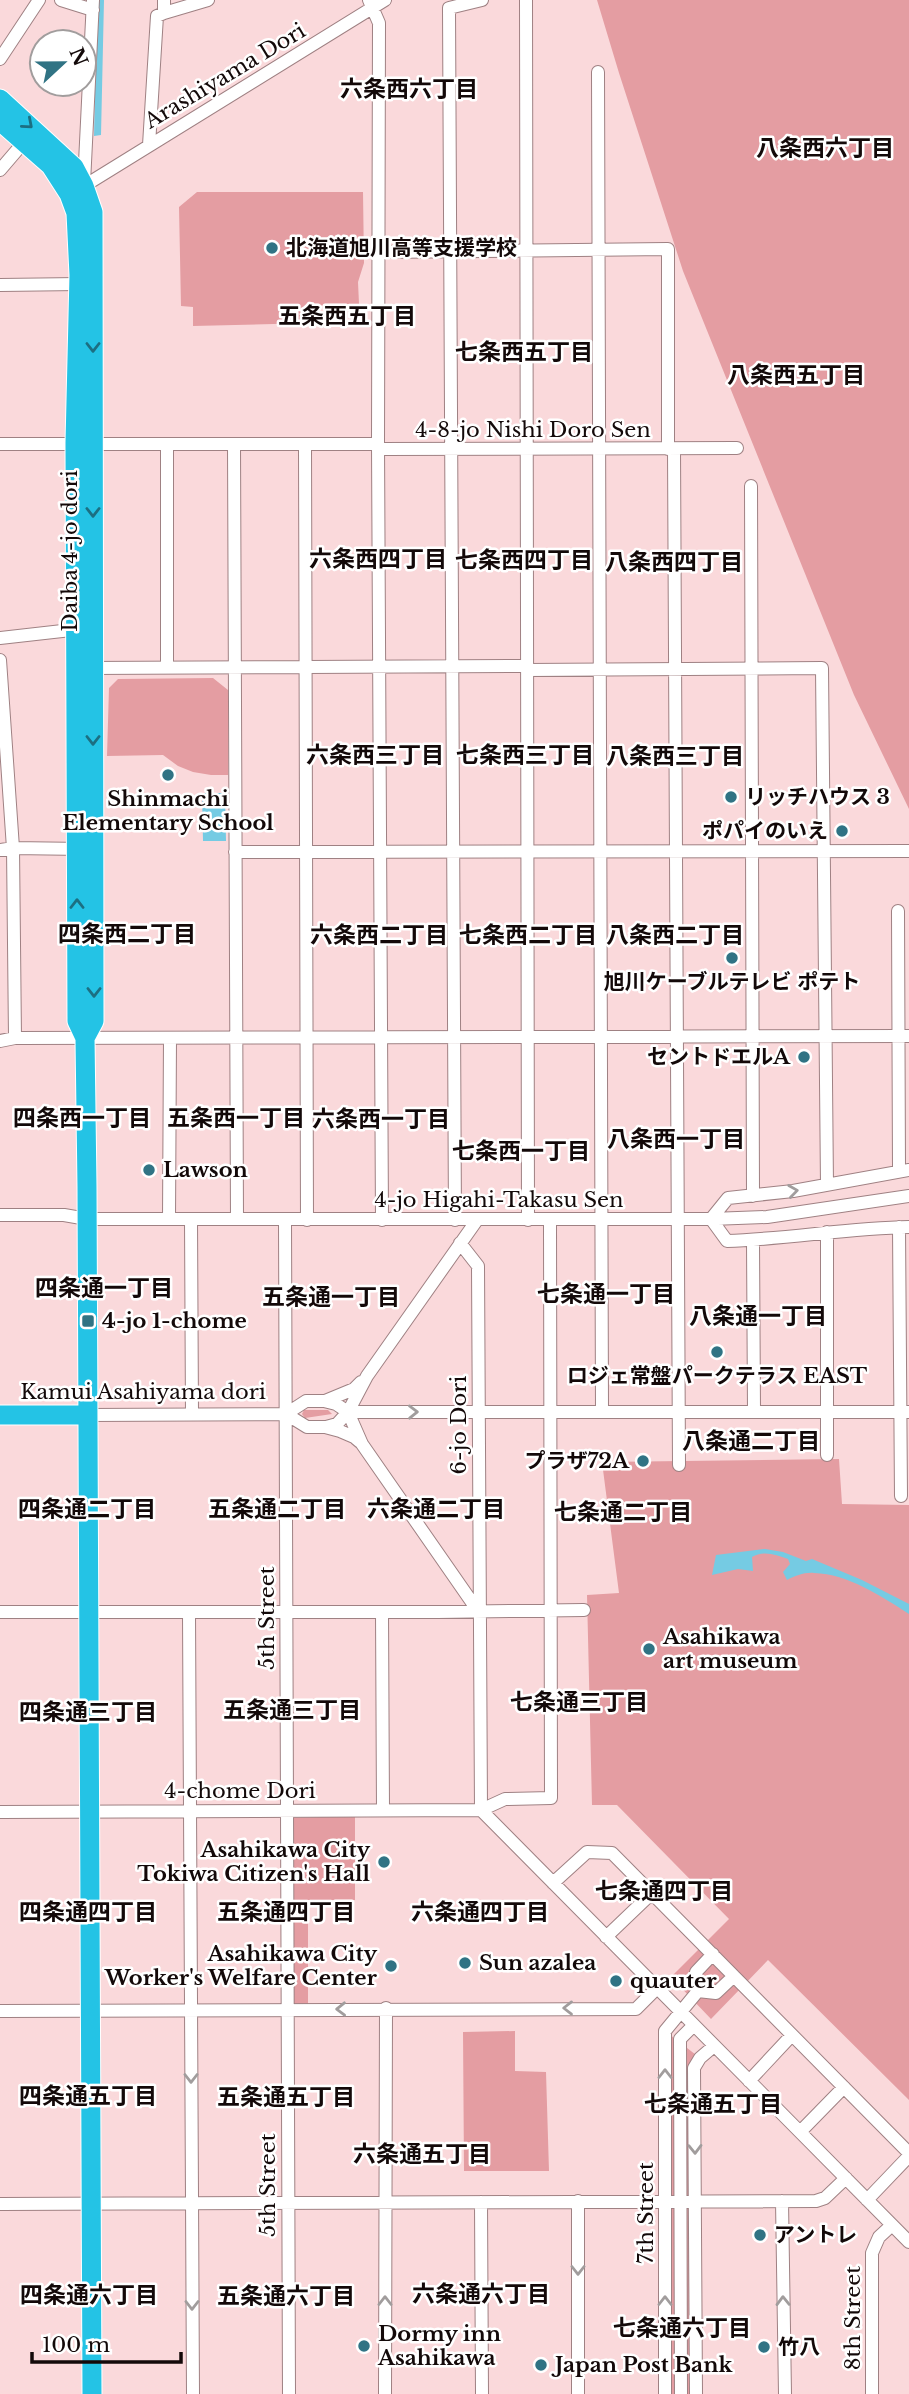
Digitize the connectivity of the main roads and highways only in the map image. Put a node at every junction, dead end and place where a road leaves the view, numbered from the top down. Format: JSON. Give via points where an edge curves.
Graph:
{"nodes":[{"id":1,"x":0,"y":99,"type":"edge"},
{"id":2,"x":0,"y":121,"type":"edge"},
{"id":3,"x":51,"y":166,"type":"junction"},
{"id":4,"x":84,"y":186,"type":"junction"},
{"id":5,"x":79,"y":279,"type":"junction"},
{"id":6,"x":84,"y":444,"type":"junction"},
{"id":7,"x":0,"y":1415,"type":"edge"},
{"id":8,"x":88,"y":1415,"type":"junction"},
{"id":9,"x":92,"y":2394,"type":"edge"}],
"edges":[{"from":1,"to":4,"type":"highway","name":"Daiba 4-jo dori","one_way":true,"via":[[57,149]]},
{"from":2,"to":3,"type":"highway","name":"Daiba 4-jo dori"},
{"from":3,"to":4,"type":"highway"},
{"from":3,"to":5,"type":"highway","name":"Daiba 4-jo dori","via":[[76,213]]},
{"from":4,"to":5,"type":"highway"},
{"from":4,"to":6,"type":"highway","name":"Daiba 4-jo dori","one_way":true,"via":[[93,212]]},
{"from":5,"to":6,"type":"highway","name":"Daiba 4-jo dori"},
{"from":6,"to":8,"type":"highway","name":"Daiba 4-jo dori","via":[[85,849],[77,1021],[85,1038]]},
{"from":7,"to":8,"type":"highway","name":"Kamui Asahiyama dori"},
{"from":8,"to":9,"type":"highway","name":"Daiba 4-jo dori"}]}
